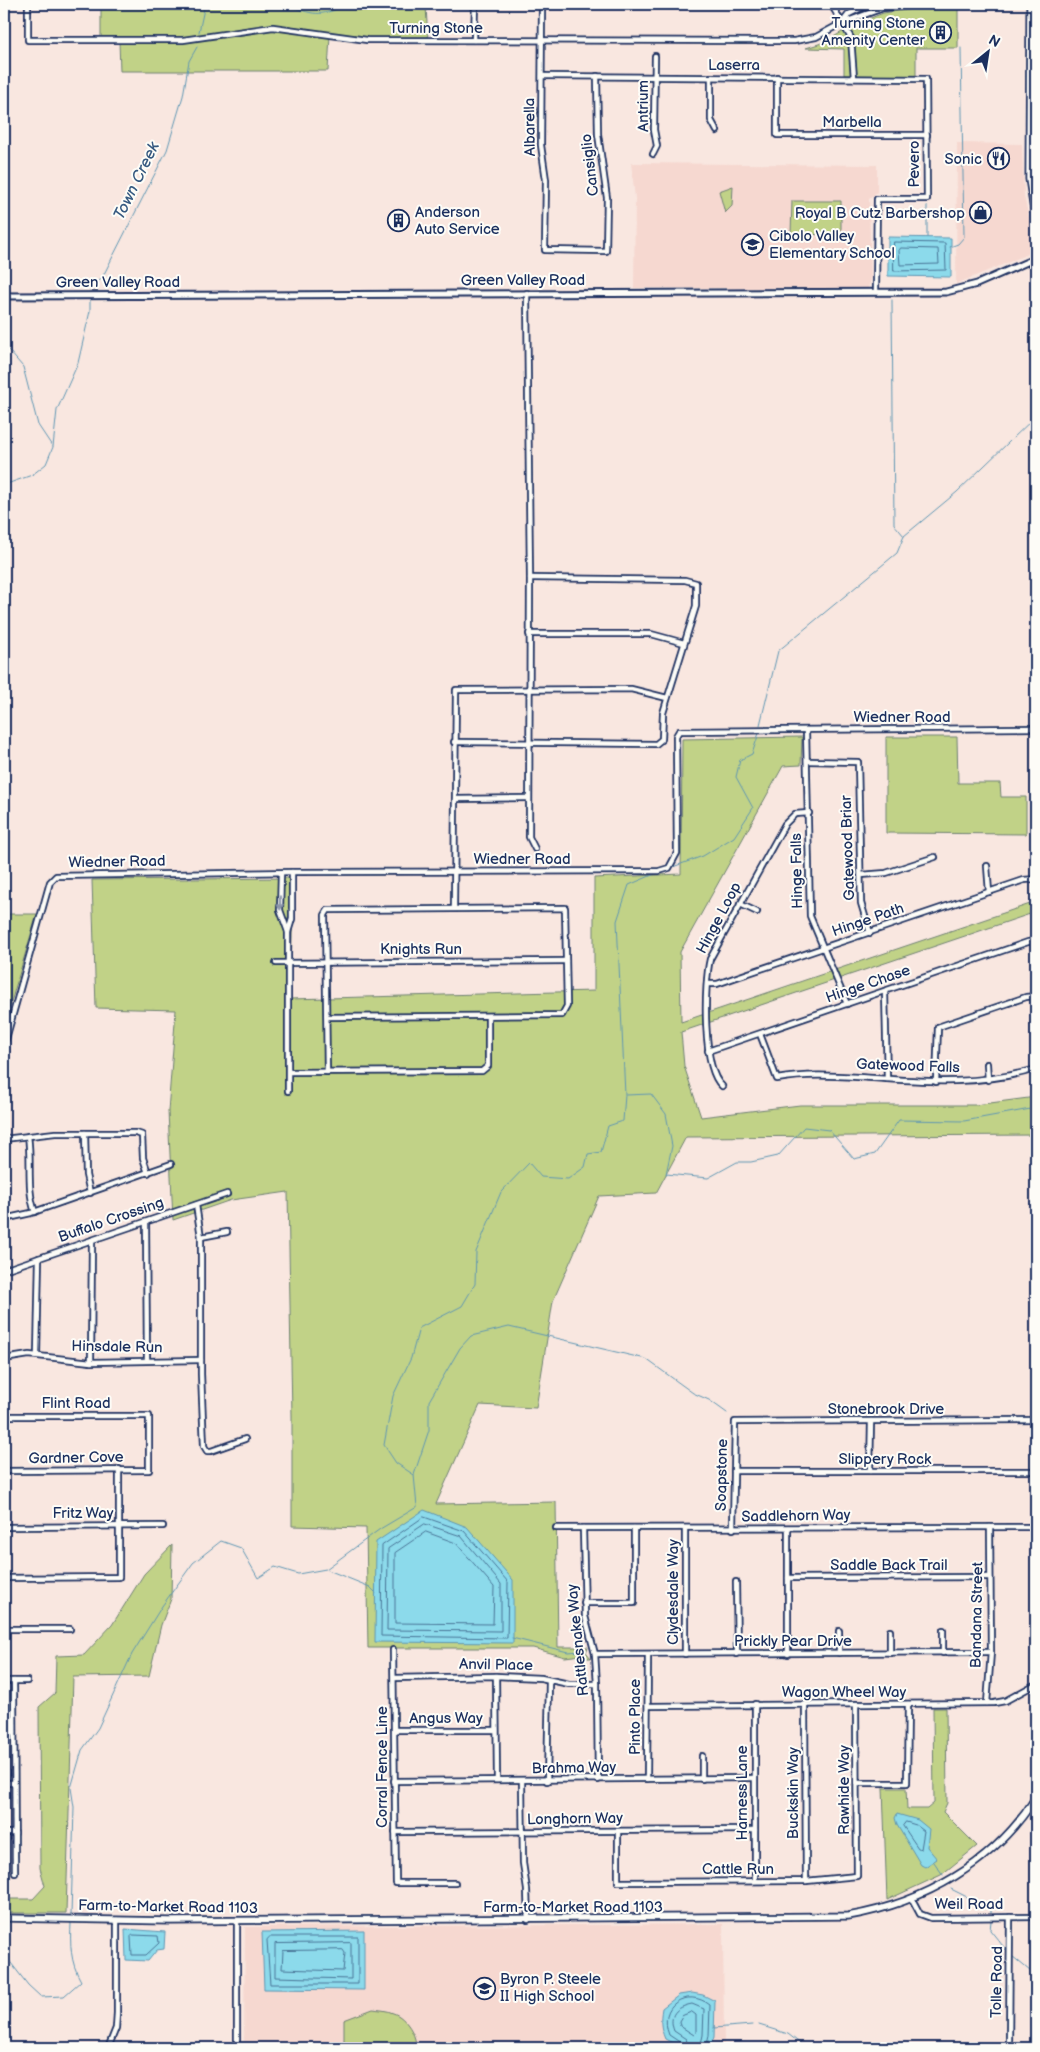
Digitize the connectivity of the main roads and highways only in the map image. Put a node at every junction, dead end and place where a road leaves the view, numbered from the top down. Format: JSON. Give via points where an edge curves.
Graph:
{"nodes":[{"id":1,"x":1030,"y":4,"type":"edge"},
{"id":2,"x":1036,"y":223,"type":"edge"},
{"id":3,"x":1036,"y":1796,"type":"edge"},
{"id":4,"x":4,"y":1918,"type":"edge"}],
"edges":[{"from":1,"to":2,"type":"main road","via":[[1029,176]]},
{"from":3,"to":4,"type":"main road","name":"Farm-to-Market Road 1103","via":[[993,1849],[954,1877],[912,1899],[835,1918],[237,1921]]}]}
